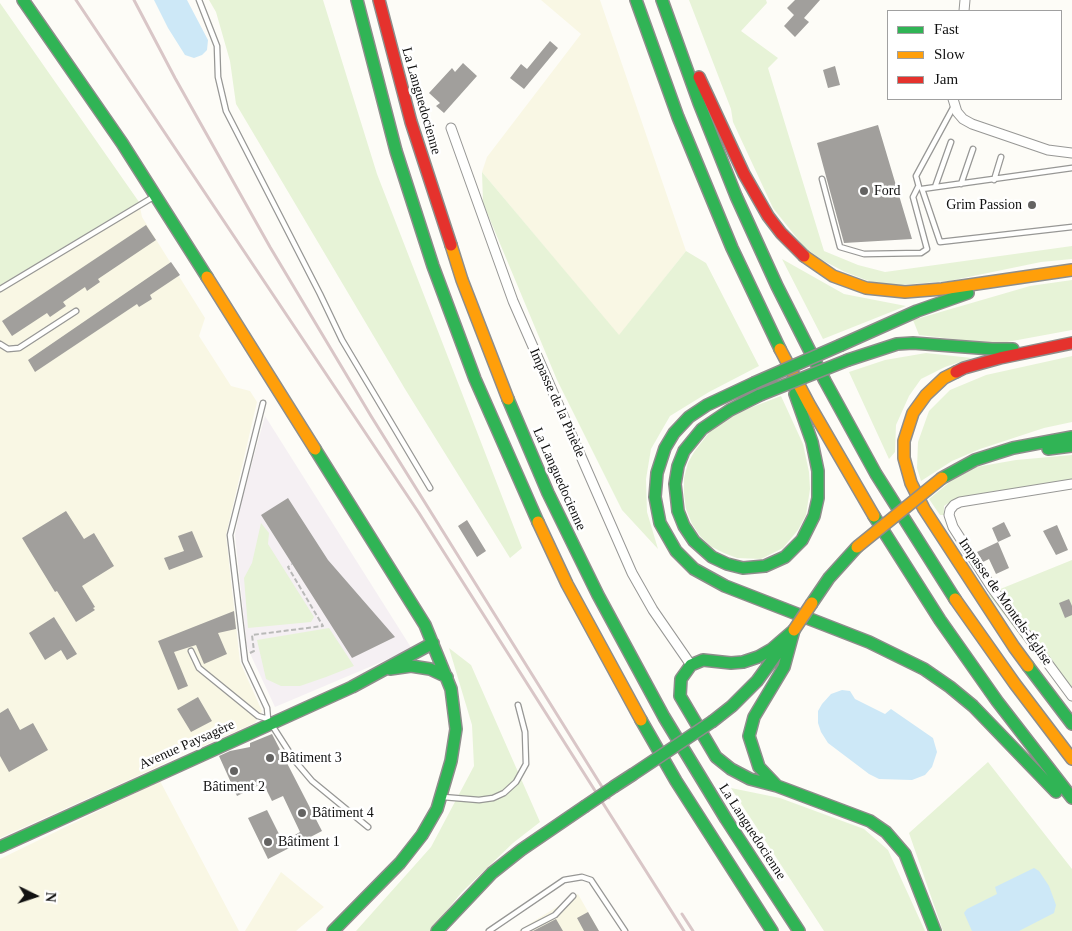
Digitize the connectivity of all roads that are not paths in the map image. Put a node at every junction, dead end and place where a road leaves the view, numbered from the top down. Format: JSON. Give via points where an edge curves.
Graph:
{"nodes":[{"id":1,"x":23,"y":0,"type":"edge"},
{"id":2,"x":199,"y":0,"type":"edge"},
{"id":3,"x":356,"y":0,"type":"edge"},
{"id":4,"x":379,"y":0,"type":"edge"},
{"id":5,"x":636,"y":0,"type":"edge"},
{"id":6,"x":663,"y":0,"type":"edge"},
{"id":7,"x":954,"y":102,"type":"edge"},
{"id":8,"x":451,"y":128,"type":"dead end"},
{"id":9,"x":951,"y":142,"type":"dead end"},
{"id":10,"x":973,"y":149,"type":"dead end"},
{"id":11,"x":1072,"y":153,"type":"edge"},
{"id":12,"x":1001,"y":157,"type":"dead end"},
{"id":13,"x":1072,"y":168,"type":"edge"},
{"id":14,"x":822,"y":179,"type":"dead end"},
{"id":15,"x":994,"y":180,"type":"junction"},
{"id":16,"x":961,"y":184,"type":"junction"},
{"id":17,"x":935,"y":187,"type":"junction"},
{"id":18,"x":920,"y":188,"type":"junction"},
{"id":19,"x":156,"y":196,"type":"junction"},
{"id":20,"x":1072,"y":227,"type":"edge"},
{"id":21,"x":1072,"y":270,"type":"edge"},
{"id":22,"x":1006,"y":280,"type":"junction"},
{"id":23,"x":0,"y":289,"type":"edge"},
{"id":24,"x":76,"y":311,"type":"dead end"},
{"id":25,"x":1072,"y":343,"type":"edge"},
{"id":26,"x":0,"y":344,"type":"edge"},
{"id":27,"x":778,"y":344,"type":"junction"},
{"id":28,"x":1048,"y":348,"type":"junction"},
{"id":29,"x":263,"y":403,"type":"dead end"},
{"id":30,"x":1072,"y":437,"type":"edge"},
{"id":31,"x":1072,"y":446,"type":"edge"},
{"id":32,"x":998,"y":453,"type":"junction"},
{"id":33,"x":1072,"y":484,"type":"edge"},
{"id":34,"x":430,"y":488,"type":"dead end"},
{"id":35,"x":794,"y":630,"type":"junction"},
{"id":36,"x":433,"y":643,"type":"junction"},
{"id":37,"x":192,"y":650,"type":"dead end"},
{"id":38,"x":691,"y":666,"type":"junction"},
{"id":39,"x":386,"y":669,"type":"junction"},
{"id":40,"x":447,"y":677,"type":"junction"},
{"id":41,"x":1072,"y":696,"type":"edge"},
{"id":42,"x":518,"y":705,"type":"dead end"},
{"id":43,"x":269,"y":721,"type":"junction"},
{"id":44,"x":1072,"y":724,"type":"edge"},
{"id":45,"x":1072,"y":759,"type":"edge"},
{"id":46,"x":777,"y":786,"type":"junction"},
{"id":47,"x":441,"y":797,"type":"junction"},
{"id":48,"x":1072,"y":798,"type":"edge"},
{"id":49,"x":1072,"y":810,"type":"edge"},
{"id":50,"x":368,"y":827,"type":"dead end"},
{"id":51,"x":0,"y":847,"type":"edge"},
{"id":52,"x":573,"y":896,"type":"dead end"},
{"id":53,"x":333,"y":931,"type":"edge"},
{"id":54,"x":437,"y":931,"type":"edge"},
{"id":55,"x":489,"y":931,"type":"edge"},
{"id":56,"x":524,"y":931,"type":"edge"},
{"id":57,"x":625,"y":931,"type":"edge"},
{"id":58,"x":772,"y":931,"type":"edge"},
{"id":59,"x":799,"y":931,"type":"edge"},
{"id":60,"x":935,"y":931,"type":"edge"}],
"edges":[{"from":1,"to":19,"type":"main road"},
{"from":2,"to":34,"type":"lane","via":[[217,46],[218,77],[226,111],[342,340]]},
{"from":3,"to":58,"type":"main road","via":[[396,150],[433,266],[521,486],[566,584],[621,686],[676,781]]},
{"from":4,"to":59,"type":"main road","name":"La Languedocienne","via":[[411,122],[459,272],[498,377],[548,493],[655,701]]},
{"from":5,"to":27,"type":"main road","via":[[697,165]]},
{"from":6,"to":22,"type":"main road","via":[[761,205],[788,242],[812,263],[845,281],[886,292],[935,290]]},
{"from":6,"to":45,"type":"main road","via":[[733,187],[777,286],[829,389],[876,474],[953,596]]},
{"from":7,"to":11,"type":"street","via":[[957,112],[972,124],[1048,150]]},
{"from":7,"to":18,"type":"lane","via":[[916,176]]},
{"from":8,"to":38,"type":"street","name":"Impasse de la Pinède","via":[[513,301],[632,573]]},
{"from":9,"to":17,"type":"lane"},
{"from":10,"to":16,"type":"lane"},
{"from":12,"to":15,"type":"lane"},
{"from":13,"to":15,"type":"lane"},
{"from":14,"to":18,"type":"lane","via":[[840,247],[864,254],[921,253],[927,249],[913,197]]},
{"from":15,"to":16,"type":"lane"},
{"from":16,"to":17,"type":"lane"},
{"from":17,"to":18,"type":"lane"},
{"from":18,"to":20,"type":"lane","via":[[940,242]]},
{"from":19,"to":23,"type":"lane"},
{"from":19,"to":36,"type":"main road","via":[[425,624]]},
{"from":21,"to":22,"type":"main road"},
{"from":22,"to":49,"type":"main road","bridge":true,"via":[[917,311],[707,405],[678,428],[665,448],[657,473],[655,497],[660,523],[676,551],[694,569],[725,586],[868,642],[930,673],[973,706]]},
{"from":24,"to":26,"type":"lane","via":[[19,348],[8,349]]},
{"from":25,"to":28,"type":"main road"},
{"from":27,"to":28,"type":"main road","bridge":true,"via":[[812,442],[818,471],[818,498],[811,525],[791,552],[772,564],[744,568],[712,557],[694,541],[678,511],[675,484],[681,458],[695,436],[718,416],[760,396],[848,360],[897,344]]},
{"from":27,"to":48,"type":"main road","via":[[859,492],[915,583],[997,701]]},
{"from":28,"to":44,"type":"main road","via":[[1000,358],[944,378],[926,394],[913,413],[904,441],[904,458],[911,483],[934,525],[1014,646]]},
{"from":29,"to":43,"type":"lane","via":[[230,535],[245,661],[267,708]]},
{"from":30,"to":32,"type":"main road"},
{"from":31,"to":32,"type":"main road"},
{"from":32,"to":35,"type":"main road","bridge":true,"via":[[975,460],[942,478],[857,548],[829,578]]},
{"from":33,"to":41,"type":"street","name":"Impasse de Montels-Église","via":[[960,502],[950,510],[949,516],[992,588]]},
{"from":35,"to":38,"type":"main road","via":[[758,657],[731,663],[704,660]]},
{"from":35,"to":46,"type":"main road","via":[[784,667],[754,717],[750,736],[759,767]]},
{"from":35,"to":54,"type":"main road","bridge":true,"via":[[757,681],[732,706],[521,850],[492,873]]},
{"from":36,"to":39,"type":"main road","name":"Avenue Paysagère"},
{"from":36,"to":40,"type":"main road"},
{"from":37,"to":43,"type":"lane","via":[[199,668],[258,716]]},
{"from":38,"to":46,"type":"main road","via":[[681,679],[680,696],[716,757],[750,779]]},
{"from":39,"to":40,"type":"main road","name":"Avenue Paysagère","via":[[411,666],[430,669]]},
{"from":39,"to":43,"type":"main road","name":"Avenue Paysagère"},
{"from":40,"to":47,"type":"main road","via":[[456,729]]},
{"from":42,"to":47,"type":"lane","via":[[525,732],[526,764],[516,782],[493,798]]},
{"from":43,"to":50,"type":"lane","via":[[312,781]]},
{"from":43,"to":51,"type":"main road","name":"Avenue Paysagère"},
{"from":46,"to":60,"type":"main road","via":[[870,820],[886,832],[905,854]]},
{"from":47,"to":53,"type":"main road","via":[[422,835]]},
{"from":52,"to":56,"type":"lane","via":[[555,914]]},
{"from":55,"to":57,"type":"lane","via":[[564,880],[582,877],[591,880]]}]}
